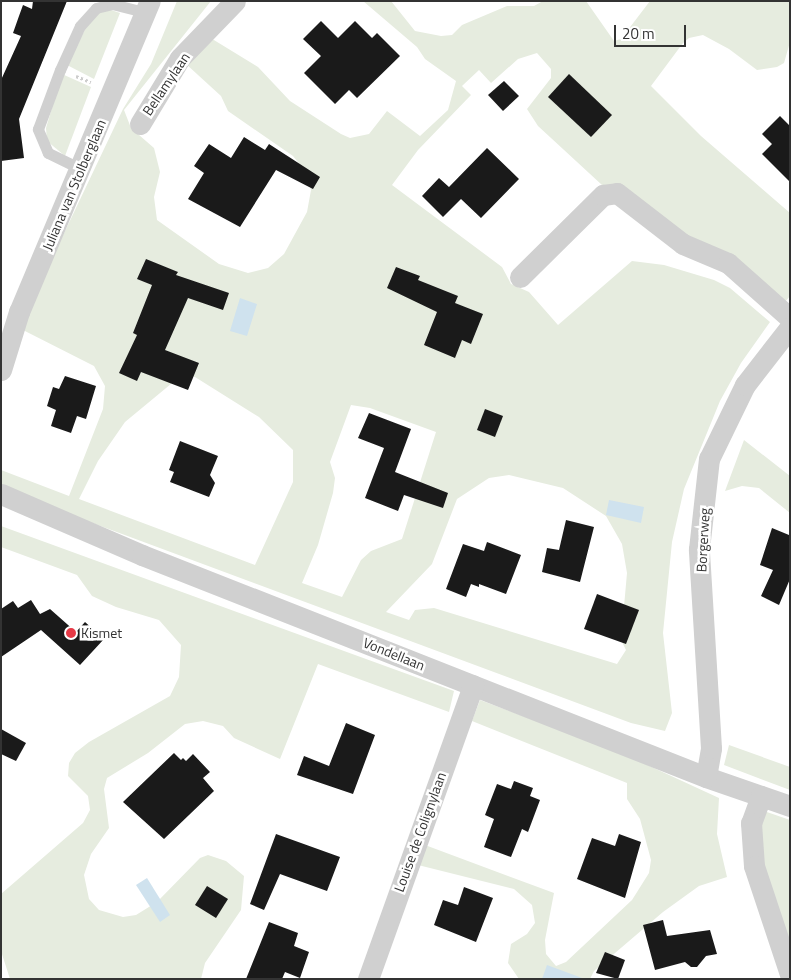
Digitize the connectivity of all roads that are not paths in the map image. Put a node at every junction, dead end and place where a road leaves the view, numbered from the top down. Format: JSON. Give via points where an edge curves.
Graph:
{"nodes":[{"id":1,"x":235,"y":1,"type":"edge"},
{"id":2,"x":147,"y":7,"type":"edge"},
{"id":3,"x":140,"y":124,"type":"dead end"},
{"id":4,"x":81,"y":168,"type":"junction"},
{"id":5,"x":520,"y":277,"type":"dead end"},
{"id":6,"x":790,"y":318,"type":"edge"},
{"id":7,"x":790,"y":327,"type":"edge"},
{"id":8,"x":1,"y":370,"type":"edge"},
{"id":9,"x":1,"y":494,"type":"edge"},
{"id":10,"x":473,"y":685,"type":"junction"},
{"id":11,"x":706,"y":777,"type":"junction"},
{"id":12,"x":761,"y":796,"type":"junction"},
{"id":13,"x":790,"y":806,"type":"edge"},
{"id":14,"x":790,"y":974,"type":"edge"},
{"id":15,"x":368,"y":979,"type":"edge"}],
"edges":[{"from":1,"to":3,"type":"street","name":"Bellamylaan","via":[[180,58]]},
{"from":2,"to":4,"type":"street","name":"Juliana van Stolberglaan"},
{"from":2,"to":4,"type":"lane","via":[[112,4],[96,8],[80,26],[60,70],[38,129],[48,153]]},
{"from":4,"to":8,"type":"street","name":"Juliana van Stolberglaan","via":[[19,312]]},
{"from":5,"to":6,"type":"street","via":[[603,195],[617,193],[683,244],[728,263]]},
{"from":7,"to":11,"type":"street","name":"Borgerweg","via":[[745,385],[710,459],[699,549],[711,748]]},
{"from":9,"to":10,"type":"street","name":"Vondellaan","via":[[142,555]]},
{"from":10,"to":11,"type":"street","name":"Vondellaan"},
{"from":10,"to":15,"type":"street","name":"Louise de Colignylaan"},
{"from":11,"to":12,"type":"street","name":"Vondellaan"},
{"from":12,"to":13,"type":"street","name":"Vondellaan"},
{"from":12,"to":14,"type":"street","via":[[751,822],[754,866]]}]}
